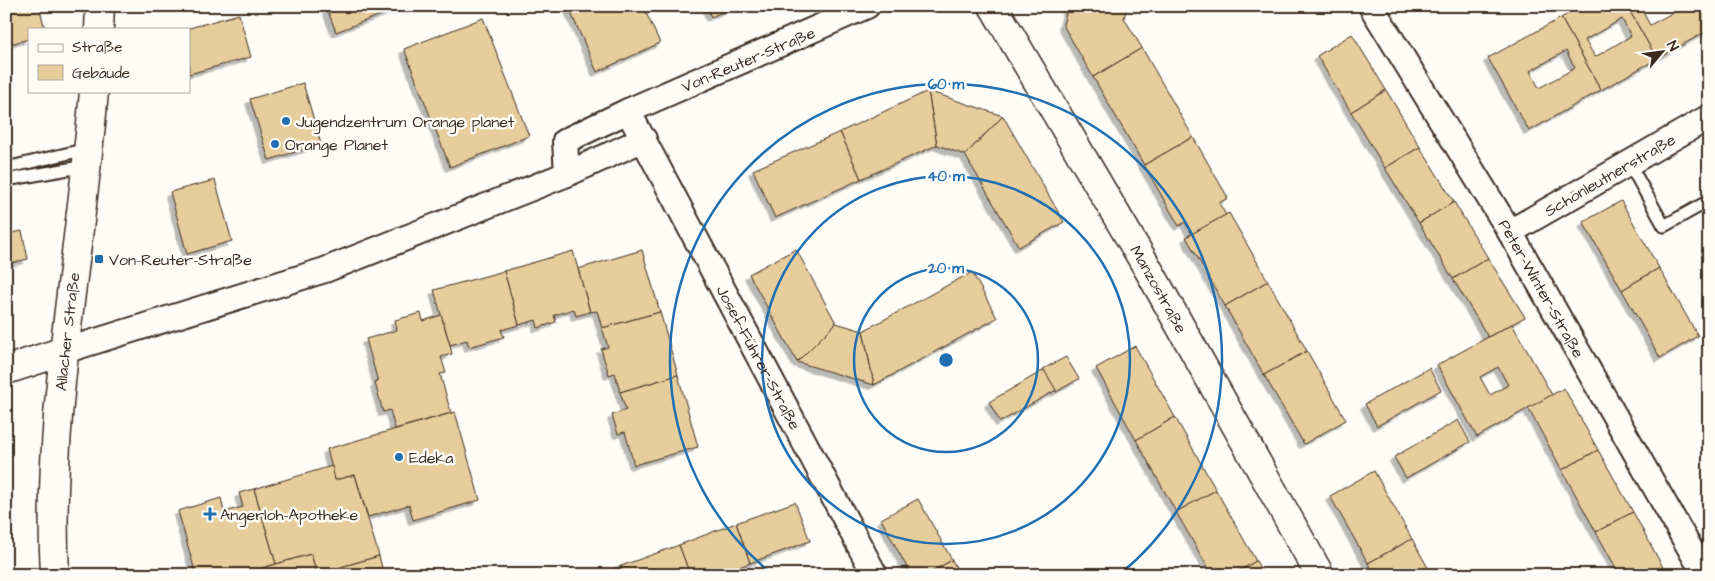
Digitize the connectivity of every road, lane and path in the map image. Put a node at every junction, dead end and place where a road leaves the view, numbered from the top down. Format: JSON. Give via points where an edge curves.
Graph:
{"nodes":[{"id":1,"x":100,"y":6,"type":"edge"},
{"id":2,"x":867,"y":6,"type":"edge"},
{"id":3,"x":993,"y":6,"type":"edge"},
{"id":4,"x":1371,"y":6,"type":"edge"},
{"id":5,"x":99,"y":28,"type":"edge"},
{"id":6,"x":94,"y":92,"type":"edge"},
{"id":7,"x":628,"y":111,"type":"junction"},
{"id":8,"x":1709,"y":117,"type":"edge"},
{"id":9,"x":644,"y":139,"type":"junction"},
{"id":10,"x":87,"y":158,"type":"junction"},
{"id":11,"x":1629,"y":163,"type":"junction"},
{"id":12,"x":6,"y":168,"type":"edge"},
{"id":13,"x":567,"y":174,"type":"junction"},
{"id":14,"x":6,"y":180,"type":"edge"},
{"id":15,"x":1705,"y":203,"type":"dead end"},
{"id":16,"x":1510,"y":232,"type":"junction"},
{"id":17,"x":64,"y":350,"type":"junction"},
{"id":18,"x":6,"y":370,"type":"edge"},
{"id":19,"x":871,"y":574,"type":"edge"},
{"id":20,"x":55,"y":575,"type":"edge"},
{"id":21,"x":1320,"y":575,"type":"edge"},
{"id":22,"x":1705,"y":575,"type":"edge"}],
"edges":[{"from":1,"to":5,"type":"street"},
{"from":2,"to":7,"type":"street","name":"Von-Reuter-Straße"},
{"from":3,"to":21,"type":"street","name":"Manzostraße","via":[[1148,267]]},
{"from":4,"to":16,"type":"street","name":"Peter-Winter-Straße"},
{"from":6,"to":10,"type":"street","name":"Allacher Straße"},
{"from":7,"to":9,"type":"street"},
{"from":7,"to":13,"type":"street","name":"Von-Reuter-Straße","via":[[564,141]]},
{"from":8,"to":11,"type":"street","name":"Schönleutnerstraße"},
{"from":9,"to":13,"type":"street"},
{"from":9,"to":19,"type":"street","name":"Josef-Führer-Straße"},
{"from":10,"to":12,"type":"lane"},
{"from":10,"to":14,"type":"lane"},
{"from":10,"to":17,"type":"street","name":"Allacher Straße"},
{"from":11,"to":15,"type":"lane","via":[[1664,226]]},
{"from":11,"to":16,"type":"street","name":"Schönleutnerstraße"},
{"from":13,"to":17,"type":"street","via":[[325,270]]},
{"from":16,"to":22,"type":"street","name":"Peter-Winter-Straße"},
{"from":17,"to":18,"type":"street"},
{"from":17,"to":20,"type":"street","name":"Allacher Straße","via":[[56,476]]}]}
